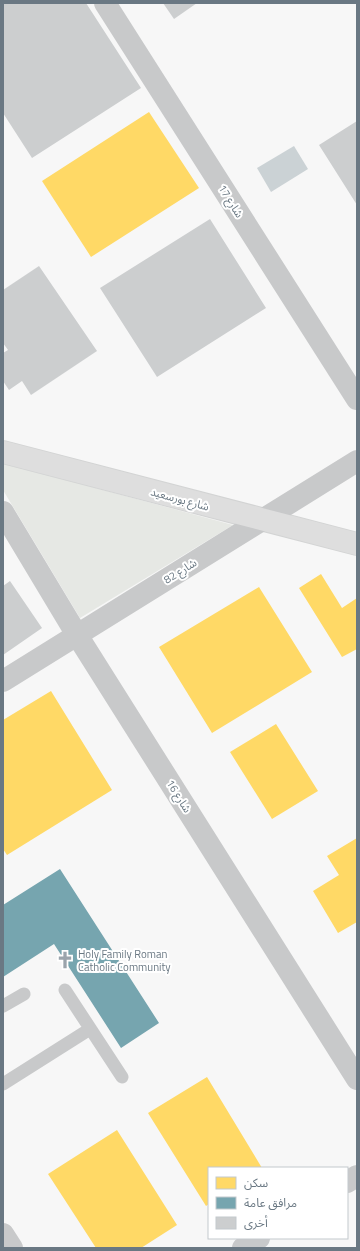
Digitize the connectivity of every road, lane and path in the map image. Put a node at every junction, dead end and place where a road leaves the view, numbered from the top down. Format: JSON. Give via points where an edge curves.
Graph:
{"nodes":[{"id":1,"x":105,"y":3,"type":"edge"},
{"id":2,"x":357,"y":400,"type":"edge"},
{"id":3,"x":3,"y":452,"type":"edge"},
{"id":4,"x":357,"y":461,"type":"edge"},
{"id":5,"x":3,"y":512,"type":"edge"},
{"id":6,"x":262,"y":520,"type":"junction"},
{"id":7,"x":357,"y":544,"type":"edge"},
{"id":8,"x":78,"y":635,"type":"junction"},
{"id":9,"x":3,"y":681,"type":"edge"},
{"id":10,"x":65,"y":990,"type":"dead end"},
{"id":11,"x":24,"y":994,"type":"dead end"},
{"id":12,"x":3,"y":1006,"type":"edge"},
{"id":13,"x":90,"y":1029,"type":"junction"},
{"id":14,"x":122,"y":1077,"type":"dead end"},
{"id":15,"x":357,"y":1079,"type":"edge"},
{"id":16,"x":3,"y":1084,"type":"edge"},
{"id":17,"x":357,"y":1176,"type":"edge"},
{"id":18,"x":348,"y":1181,"type":"edge"},
{"id":19,"x":3,"y":1234,"type":"edge"},
{"id":20,"x":257,"y":1239,"type":"edge"},
{"id":21,"x":12,"y":1248,"type":"edge"},
{"id":22,"x":243,"y":1248,"type":"edge"}],
"edges":[{"from":1,"to":2,"type":"street","name":"شارع 17"},
{"from":3,"to":6,"type":"main road","name":"شارع بورسعيد"},
{"from":4,"to":6,"type":"street","name":"شارع 82"},
{"from":5,"to":8,"type":"street","name":"شارع 16"},
{"from":6,"to":7,"type":"main road","name":"شارع بورسعيد"},
{"from":6,"to":8,"type":"street","name":"شارع 82"},
{"from":8,"to":9,"type":"street","name":"شارع 82"},
{"from":8,"to":15,"type":"street","name":"شارع 16"},
{"from":10,"to":13,"type":"lane"},
{"from":11,"to":12,"type":"lane"},
{"from":13,"to":14,"type":"lane"},
{"from":13,"to":16,"type":"lane"},
{"from":17,"to":18,"type":"street"},
{"from":19,"to":21,"type":"street"},
{"from":20,"to":22,"type":"street"}]}
